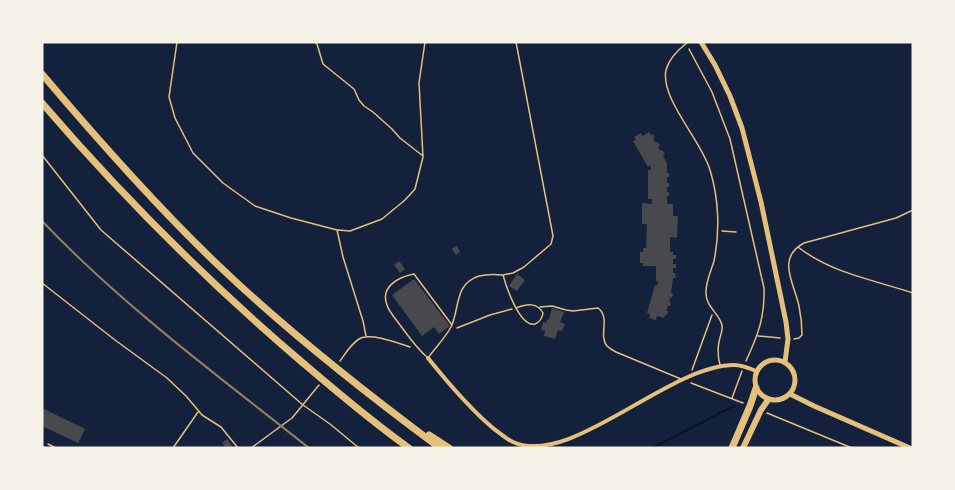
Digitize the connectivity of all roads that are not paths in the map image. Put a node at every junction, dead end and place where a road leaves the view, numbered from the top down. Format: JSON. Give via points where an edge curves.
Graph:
{"nodes":[{"id":1,"x":516,"y":42,"type":"edge"},
{"id":2,"x":701,"y":42,"type":"edge"},
{"id":3,"x":687,"y":43,"type":"edge"},
{"id":4,"x":42,"y":74,"type":"edge"},
{"id":5,"x":42,"y":103,"type":"edge"},
{"id":6,"x":503,"y":275,"type":"junction"},
{"id":7,"x":516,"y":308,"type":"junction"},
{"id":8,"x":539,"y":308,"type":"junction"},
{"id":9,"x":452,"y":325,"type":"junction"},
{"id":10,"x":428,"y":358,"type":"junction"},
{"id":11,"x":785,"y":362,"type":"junction"},
{"id":12,"x":721,"y":367,"type":"junction"},
{"id":13,"x":756,"y":371,"type":"junction"},
{"id":14,"x":682,"y":379,"type":"junction"},
{"id":15,"x":756,"y":388,"type":"junction"},
{"id":16,"x":790,"y":394,"type":"junction"},
{"id":17,"x":375,"y":400,"type":"junction"},
{"id":18,"x":768,"y":400,"type":"junction"},
{"id":19,"x":409,"y":448,"type":"edge"},
{"id":20,"x":440,"y":448,"type":"edge"},
{"id":21,"x":449,"y":448,"type":"edge"},
{"id":22,"x":732,"y":448,"type":"edge"},
{"id":23,"x":743,"y":448,"type":"edge"},
{"id":24,"x":910,"y":448,"type":"edge"}],
"edges":[{"from":1,"to":6,"type":"lane","via":[[554,236],[551,244],[525,267]]},
{"from":2,"to":11,"type":"main road","via":[[742,128],[786,322]]},
{"from":3,"to":12,"type":"lane","via":[[670,59],[667,87],[710,168],[716,198],[718,231],[705,294],[721,321]]},
{"from":4,"to":17,"type":"highway","via":[[99,141],[218,265]]},
{"from":5,"to":19,"type":"highway","via":[[206,277],[266,332]]},
{"from":6,"to":7,"type":"lane"},
{"from":6,"to":9,"type":"lane","via":[[487,274],[466,283]]},
{"from":7,"to":8,"type":"lane"},
{"from":7,"to":8,"type":"lane","via":[[530,325],[542,319]]},
{"from":8,"to":14,"type":"lane","via":[[598,308],[605,318],[604,339],[608,346]]},
{"from":9,"to":10,"type":"lane"},
{"from":9,"to":10,"type":"lane","via":[[414,274],[388,287],[387,306]]},
{"from":10,"to":14,"type":"street","via":[[483,420],[514,442],[530,445],[547,445],[588,431]]},
{"from":11,"to":13,"type":"main road","via":[[769,360]]},
{"from":11,"to":16,"type":"main road","via":[[795,374]]},
{"from":12,"to":13,"type":"street","via":[[744,366]]},
{"from":12,"to":14,"type":"street"},
{"from":13,"to":15,"type":"main road"},
{"from":15,"to":18,"type":"main road"},
{"from":15,"to":22,"type":"highway"},
{"from":16,"to":18,"type":"main road","via":[[780,400]]},
{"from":16,"to":24,"type":"main road"},
{"from":17,"to":20,"type":"highway"},
{"from":17,"to":21,"type":"highway"},
{"from":18,"to":23,"type":"highway"}]}
